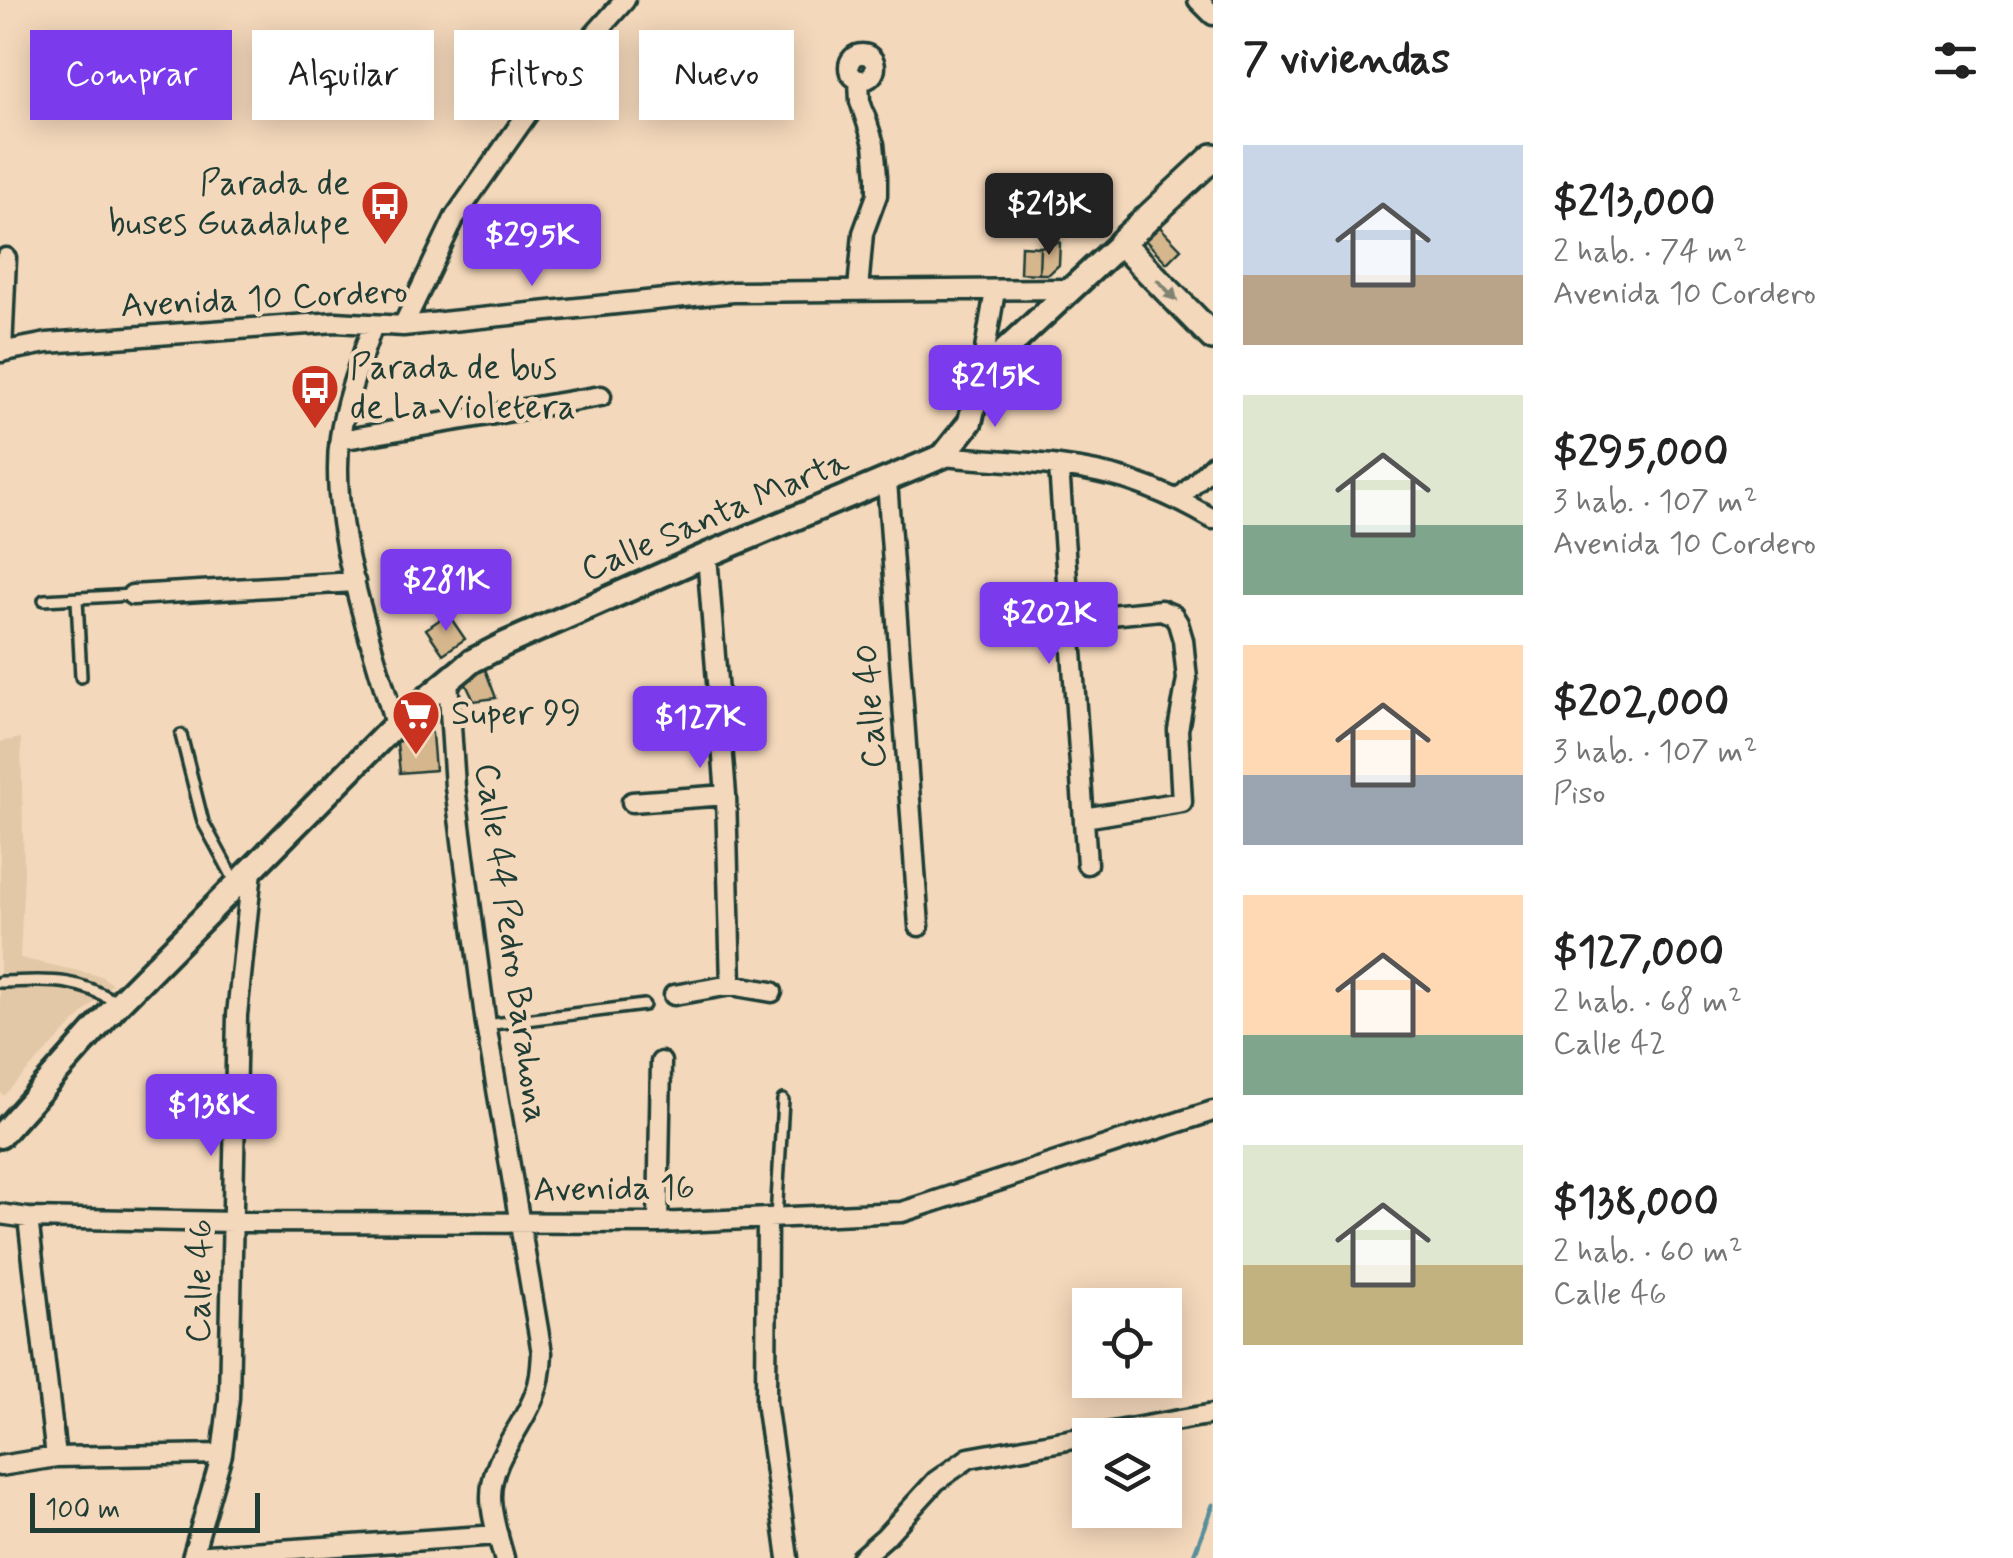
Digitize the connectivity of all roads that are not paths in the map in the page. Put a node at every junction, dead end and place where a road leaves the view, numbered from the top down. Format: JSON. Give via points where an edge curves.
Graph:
{"nodes":[{"id":1,"x":624,"y":0,"type":"edge"},
{"id":2,"x":1198,"y":0,"type":"edge"},
{"id":3,"x":1213,"y":14,"type":"edge"},
{"id":4,"x":859,"y":80,"type":"dead end"},
{"id":5,"x":1213,"y":158,"type":"edge"},
{"id":6,"x":1121,"y":243,"type":"junction"},
{"id":7,"x":6,"y":258,"type":"dead end"},
{"id":8,"x":1070,"y":289,"type":"junction"},
{"id":9,"x":858,"y":290,"type":"junction"},
{"id":10,"x":995,"y":290,"type":"junction"},
{"id":11,"x":374,"y":326,"type":"junction"},
{"id":12,"x":403,"y":326,"type":"junction"},
{"id":13,"x":1213,"y":338,"type":"edge"},
{"id":14,"x":1,"y":352,"type":"edge"},
{"id":15,"x":982,"y":373,"type":"junction"},
{"id":16,"x":601,"y":396,"type":"dead end"},
{"id":17,"x":340,"y":440,"type":"junction"},
{"id":18,"x":944,"y":456,"type":"junction"},
{"id":19,"x":1213,"y":465,"type":"edge"},
{"id":20,"x":1058,"y":466,"type":"junction"},
{"id":21,"x":887,"y":481,"type":"junction"},
{"id":22,"x":1179,"y":499,"type":"junction"},
{"id":23,"x":1213,"y":518,"type":"edge"},
{"id":24,"x":706,"y":555,"type":"junction"},
{"id":25,"x":355,"y":582,"type":"junction"},
{"id":26,"x":132,"y":596,"type":"joint"},
{"id":27,"x":77,"y":599,"type":"junction"},
{"id":28,"x":44,"y":600,"type":"dead end"},
{"id":29,"x":1070,"y":619,"type":"junction"},
{"id":30,"x":81,"y":677,"type":"dead end"},
{"id":31,"x":448,"y":680,"type":"junction"},
{"id":32,"x":396,"y":724,"type":"junction"},
{"id":33,"x":181,"y":735,"type":"dead end"},
{"id":34,"x":726,"y":795,"type":"junction"},
{"id":35,"x":632,"y":802,"type":"dead end"},
{"id":36,"x":1084,"y":818,"type":"junction"},
{"id":37,"x":1088,"y":864,"type":"dead end"},
{"id":38,"x":245,"y":878,"type":"junction"},
{"id":39,"x":919,"y":926,"type":"dead end"},
{"id":40,"x":0,"y":982,"type":"edge"},
{"id":41,"x":731,"y":984,"type":"junction"},
{"id":42,"x":772,"y":992,"type":"dead end"},
{"id":43,"x":674,"y":995,"type":"dead end"},
{"id":44,"x":118,"y":1004,"type":"junction"},
{"id":45,"x":644,"y":1006,"type":"dead end"},
{"id":46,"x":486,"y":1025,"type":"junction"},
{"id":47,"x":661,"y":1062,"type":"dead end"},
{"id":48,"x":783,"y":1100,"type":"dead end"},
{"id":49,"x":1213,"y":1111,"type":"edge"},
{"id":50,"x":0,"y":1136,"type":"edge"},
{"id":51,"x":0,"y":1214,"type":"edge"},
{"id":52,"x":28,"y":1218,"type":"junction"},
{"id":53,"x":772,"y":1219,"type":"junction"},
{"id":54,"x":234,"y":1222,"type":"junction"},
{"id":55,"x":518,"y":1223,"type":"junction"},
{"id":56,"x":658,"y":1223,"type":"junction"},
{"id":57,"x":1213,"y":1414,"type":"edge"},
{"id":58,"x":1182,"y":1420,"type":"edge"},
{"id":59,"x":1072,"y":1440,"type":"edge"},
{"id":60,"x":222,"y":1454,"type":"junction"},
{"id":61,"x":56,"y":1457,"type":"junction"},
{"id":62,"x":0,"y":1466,"type":"edge"},
{"id":63,"x":498,"y":1536,"type":"junction"},
{"id":64,"x":193,"y":1557,"type":"edge"},
{"id":65,"x":504,"y":1558,"type":"edge"},
{"id":66,"x":788,"y":1558,"type":"edge"},
{"id":67,"x":861,"y":1558,"type":"edge"}],
"edges":[{"from":1,"to":12,"type":"street","via":[[540,96],[456,217]]},
{"from":2,"to":3,"type":"street"},
{"from":4,"to":9,"type":"street","via":[[877,176],[862,233]]},
{"from":5,"to":6,"type":"main road"},
{"from":6,"to":8,"type":"street"},
{"from":6,"to":13,"type":"main road","one_way":true},
{"from":7,"to":14,"type":"street"},
{"from":8,"to":10,"type":"street","name":"Avenida 10 Cordero"},
{"from":8,"to":15,"type":"street"},
{"from":9,"to":10,"type":"street","name":"Avenida 10 Cordero"},
{"from":9,"to":12,"type":"street","name":"Avenida 10 Cordero","via":[[733,292]]},
{"from":10,"to":15,"type":"street"},
{"from":11,"to":12,"type":"street","name":"Avenida 10 Cordero"},
{"from":11,"to":14,"type":"street","name":"Avenida 10 Cordero","via":[[336,322]]},
{"from":11,"to":17,"type":"street"},
{"from":15,"to":18,"type":"street","via":[[970,422]]},
{"from":16,"to":17,"type":"street"},
{"from":17,"to":25,"type":"street","via":[[339,490]]},
{"from":18,"to":20,"type":"street"},
{"from":18,"to":21,"type":"street","name":"Calle Santa Marta"},
{"from":19,"to":22,"type":"street"},
{"from":20,"to":22,"type":"street","via":[[1126,479]]},
{"from":20,"to":29,"type":"street"},
{"from":21,"to":24,"type":"street","name":"Calle Santa Marta"},
{"from":21,"to":39,"type":"street","name":"Calle 40"},
{"from":22,"to":23,"type":"street"},
{"from":24,"to":31,"type":"street","name":"Calle Santa Marta","via":[[505,644]]},
{"from":24,"to":34,"type":"street"},
{"from":25,"to":26,"type":"street"},
{"from":25,"to":32,"type":"street"},
{"from":26,"to":27,"type":"lane"},
{"from":27,"to":28,"type":"lane"},
{"from":27,"to":30,"type":"lane"},
{"from":29,"to":36,"type":"street"},
{"from":29,"to":36,"type":"street","via":[[1161,610],[1172,615],[1183,640],[1187,679],[1178,730],[1190,801]]},
{"from":31,"to":32,"type":"street","name":"Calle Santa Marta"},
{"from":31,"to":46,"type":"street","name":"Calle 44 Pedro Barahona"},
{"from":32,"to":38,"type":"street","name":"Calle Santa Marta"},
{"from":33,"to":38,"type":"lane","via":[[203,822]]},
{"from":34,"to":35,"type":"street"},
{"from":34,"to":41,"type":"street"},
{"from":36,"to":37,"type":"street"},
{"from":38,"to":44,"type":"street","name":"Calle Santa Marta"},
{"from":38,"to":54,"type":"street","name":"Calle 46"},
{"from":40,"to":44,"type":"lane","via":[[71,982]]},
{"from":41,"to":42,"type":"street"},
{"from":41,"to":43,"type":"street"},
{"from":44,"to":50,"type":"street","name":"Calle Santa Marta"},
{"from":45,"to":46,"type":"lane"},
{"from":46,"to":55,"type":"street","name":"Calle 44 Pedro Barahona"},
{"from":47,"to":56,"type":"street"},
{"from":48,"to":53,"type":"lane"},
{"from":49,"to":53,"type":"street","name":"Avenida 16","via":[[902,1212]]},
{"from":51,"to":52,"type":"street","name":"Avenida 16"},
{"from":52,"to":54,"type":"street","name":"Avenida 16"},
{"from":52,"to":61,"type":"street"},
{"from":53,"to":56,"type":"street","name":"Avenida 16"},
{"from":53,"to":66,"type":"street","via":[[766,1402]]},
{"from":54,"to":55,"type":"street","name":"Avenida 16"},
{"from":54,"to":60,"type":"street","name":"Calle 46"},
{"from":55,"to":56,"type":"street","name":"Avenida 16"},
{"from":55,"to":63,"type":"street","name":"Calle 44 Pedro Barahona","via":[[542,1353],[536,1391],[494,1478]]},
{"from":57,"to":58,"type":"street"},
{"from":59,"to":67,"type":"street","via":[[969,1458],[936,1481]]},
{"from":60,"to":61,"type":"street"},
{"from":60,"to":64,"type":"street","name":"Calle 46"},
{"from":61,"to":62,"type":"street"},
{"from":63,"to":64,"type":"street"},
{"from":63,"to":65,"type":"street","name":"Calle 44 Pedro Barahona"}]}
